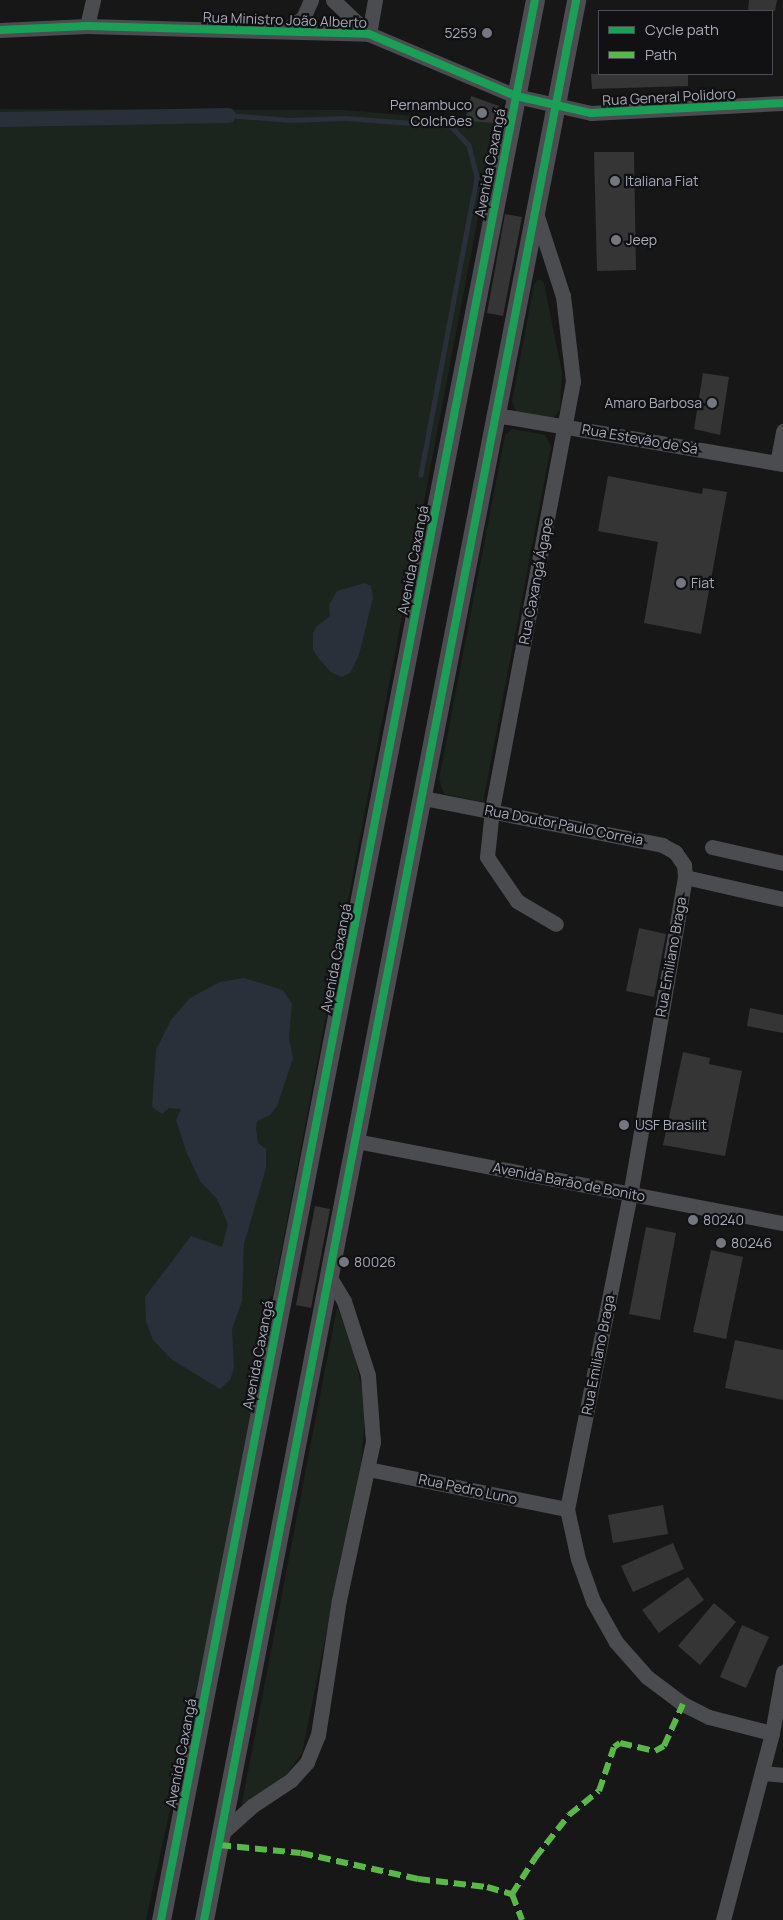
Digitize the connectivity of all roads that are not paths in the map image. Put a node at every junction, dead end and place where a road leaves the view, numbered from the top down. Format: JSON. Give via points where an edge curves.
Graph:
{"nodes":[{"id":1,"x":93,"y":0,"type":"edge"},
{"id":2,"x":311,"y":0,"type":"edge"},
{"id":3,"x":333,"y":0,"type":"edge"},
{"id":4,"x":375,"y":0,"type":"edge"},
{"id":5,"x":535,"y":0,"type":"edge"},
{"id":6,"x":576,"y":0,"type":"edge"},
{"id":7,"x":88,"y":26,"type":"junction"},
{"id":8,"x":0,"y":30,"type":"edge"},
{"id":9,"x":281,"y":32,"type":"junction"},
{"id":10,"x":369,"y":34,"type":"junction"},
{"id":11,"x":516,"y":96,"type":"junction"},
{"id":12,"x":783,"y":103,"type":"edge"},
{"id":13,"x":556,"y":106,"type":"junction"},
{"id":14,"x":535,"y":210,"type":"junction"},
{"id":15,"x":496,"y":415,"type":"junction"},
{"id":16,"x":567,"y":426,"type":"junction"},
{"id":17,"x":783,"y":431,"type":"edge"},
{"id":18,"x":780,"y":464,"type":"edge"},
{"id":19,"x":423,"y":798,"type":"junction"},
{"id":20,"x":492,"y":810,"type":"junction"},
{"id":21,"x":712,"y":847,"type":"dead end"},
{"id":22,"x":783,"y":863,"type":"edge"},
{"id":23,"x":685,"y":877,"type":"junction"},
{"id":24,"x":783,"y":899,"type":"edge"},
{"id":25,"x":556,"y":924,"type":"dead end"},
{"id":26,"x":356,"y":1141,"type":"junction"},
{"id":27,"x":630,"y":1194,"type":"junction"},
{"id":28,"x":783,"y":1223,"type":"edge"},
{"id":29,"x":329,"y":1276,"type":"junction"},
{"id":30,"x":368,"y":1469,"type":"junction"},
{"id":31,"x":567,"y":1510,"type":"junction"},
{"id":32,"x":783,"y":1672,"type":"edge"},
{"id":33,"x":772,"y":1733,"type":"junction"},
{"id":34,"x":762,"y":1773,"type":"junction"},
{"id":35,"x":783,"y":1775,"type":"edge"},
{"id":36,"x":221,"y":1834,"type":"junction"},
{"id":37,"x":161,"y":1920,"type":"edge"},
{"id":38,"x":204,"y":1920,"type":"edge"},
{"id":39,"x":723,"y":1920,"type":"edge"}],
"edges":[{"from":1,"to":7,"type":"street"},
{"from":2,"to":9,"type":"street","via":[[303,18]]},
{"from":3,"to":10,"type":"street"},
{"from":4,"to":10,"type":"street"},
{"from":5,"to":11,"type":"main road","name":"Avenida Caxangá"},
{"from":6,"to":13,"type":"main road"},
{"from":7,"to":8,"type":"street","name":"Rua Ministro João Alberto"},
{"from":7,"to":9,"type":"street","name":"Rua Ministro João Alberto"},
{"from":9,"to":10,"type":"street","name":"Rua Ministro João Alberto"},
{"from":10,"to":11,"type":"street","name":"Rua Ministro João Alberto"},
{"from":11,"to":13,"type":"street","name":"Rua Ministro João Alberto"},
{"from":11,"to":37,"type":"main road","name":"Avenida Caxangá"},
{"from":12,"to":13,"type":"street","name":"Rua General Polidoro","via":[[591,113]]},
{"from":13,"to":14,"type":"main road"},
{"from":14,"to":15,"type":"main road"},
{"from":14,"to":16,"type":"street","name":"Rua Caxangá Ágape","via":[[563,296],[570,341],[573,381]]},
{"from":15,"to":16,"type":"street","name":"Rua Estevão de Sá"},
{"from":15,"to":19,"type":"main road"},
{"from":16,"to":18,"type":"street","name":"Rua Estevão de Sá"},
{"from":16,"to":20,"type":"street","name":"Rua Caxangá Ágape"},
{"from":17,"to":18,"type":"street"},
{"from":19,"to":20,"type":"street","name":"Rua Doutor Paulo Correia"},
{"from":19,"to":26,"type":"main road"},
{"from":20,"to":23,"type":"street","name":"Rua Doutor Paulo Correia","via":[[662,845],[680,858]]},
{"from":20,"to":25,"type":"street","name":"Rua Caxangá Ágape","via":[[487,858],[516,901]]},
{"from":21,"to":22,"type":"street"},
{"from":23,"to":24,"type":"street"},
{"from":23,"to":27,"type":"street","name":"Rua Emiliano Braga"},
{"from":26,"to":27,"type":"street","name":"Avenida Barão de Bonito"},
{"from":26,"to":29,"type":"main road"},
{"from":27,"to":28,"type":"street","name":"Avenida Barão de Bonito"},
{"from":27,"to":31,"type":"street","name":"Rua Emiliano Braga"},
{"from":29,"to":30,"type":"street","via":[[344,1301],[368,1375],[373,1442]]},
{"from":29,"to":36,"type":"main road"},
{"from":30,"to":31,"type":"street","name":"Rua Pedro Luno"},
{"from":30,"to":36,"type":"street","via":[[339,1600],[318,1735],[307,1762],[291,1780],[252,1806]]},
{"from":31,"to":33,"type":"street","name":"Rua Emiliano Braga","via":[[592,1601],[616,1642],[647,1676],[683,1704],[709,1717]]},
{"from":32,"to":33,"type":"street"},
{"from":33,"to":34,"type":"street"},
{"from":34,"to":35,"type":"street"},
{"from":34,"to":39,"type":"street"},
{"from":36,"to":38,"type":"main road"}]}
